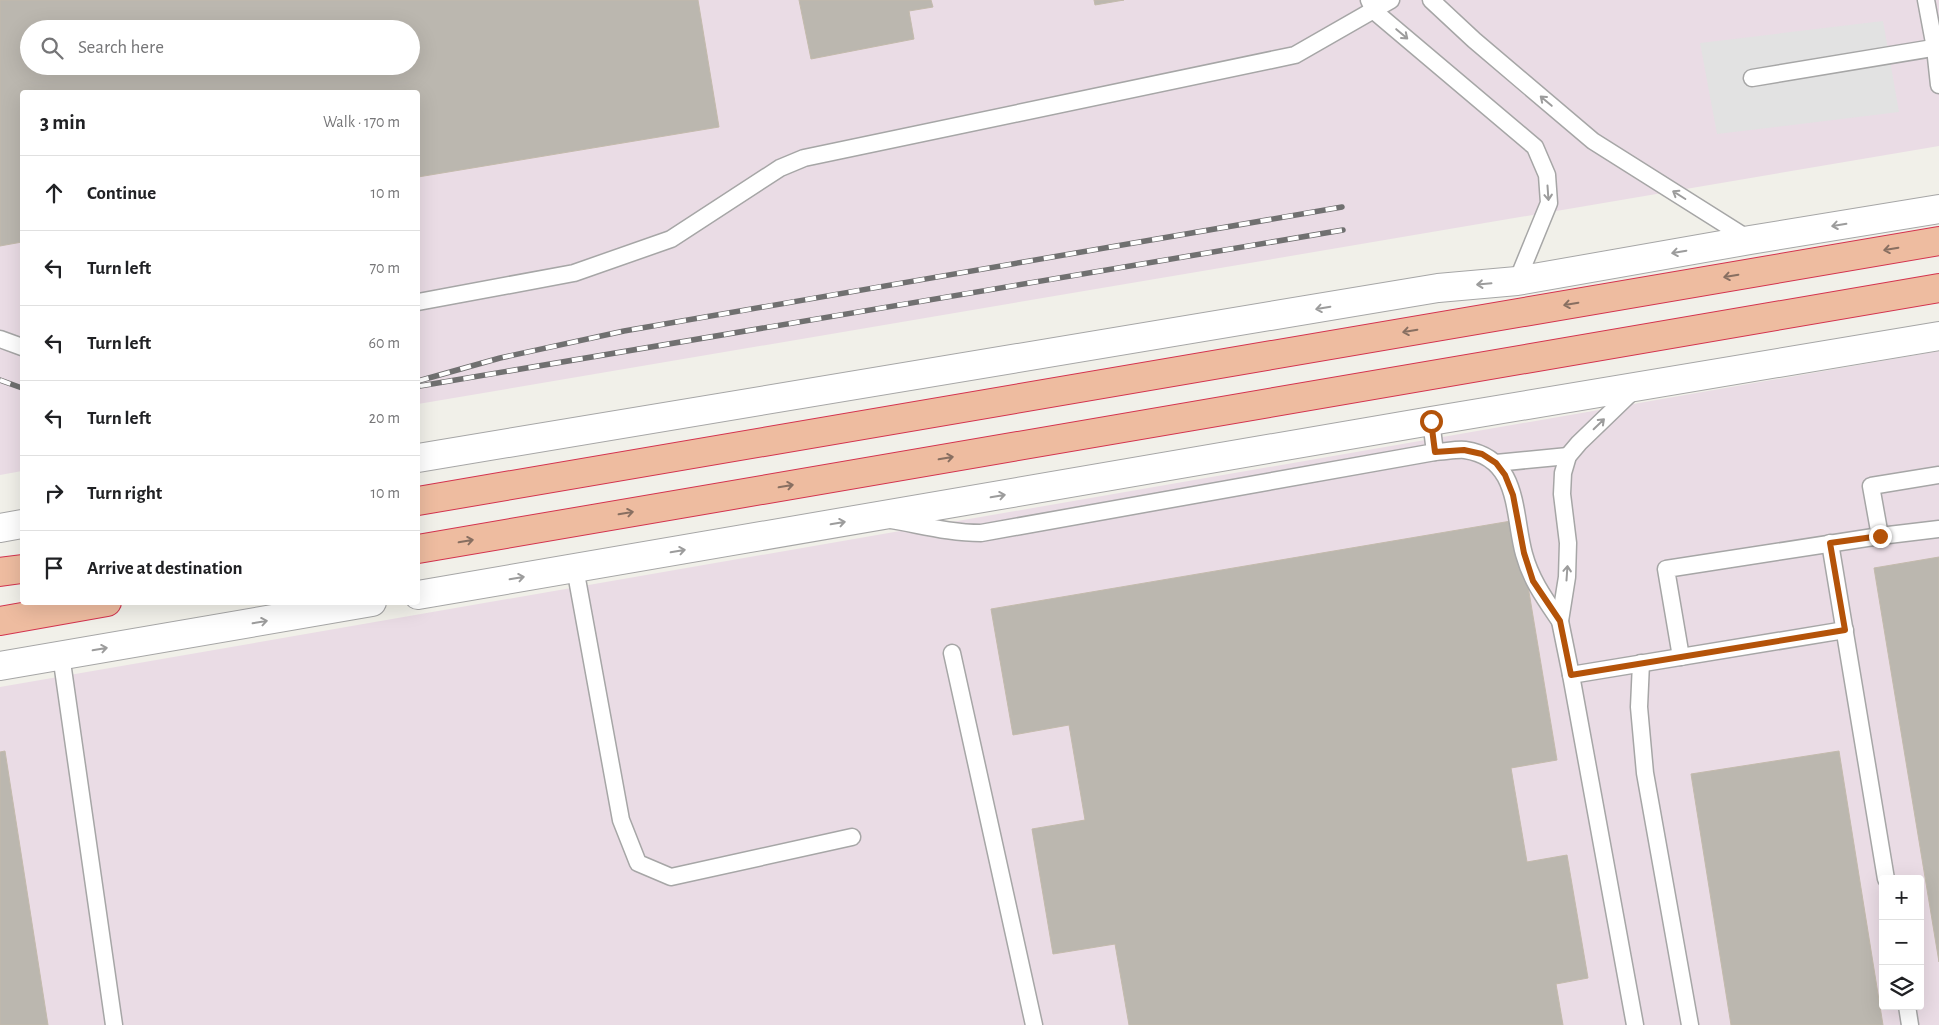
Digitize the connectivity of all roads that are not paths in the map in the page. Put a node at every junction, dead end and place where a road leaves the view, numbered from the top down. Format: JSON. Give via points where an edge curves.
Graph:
{"nodes":[{"id":1,"x":1392,"y":0,"type":"edge"},
{"id":2,"x":1431,"y":0,"type":"edge"},
{"id":3,"x":1926,"y":0,"type":"edge"},
{"id":4,"x":1372,"y":5,"type":"edge"},
{"id":5,"x":1937,"y":48,"type":"edge"},
{"id":6,"x":1752,"y":78,"type":"dead end"},
{"id":7,"x":1939,"y":86,"type":"edge"},
{"id":8,"x":1939,"y":209,"type":"edge"},
{"id":9,"x":1750,"y":240,"type":"junction"},
{"id":10,"x":1939,"y":241,"type":"edge"},
{"id":11,"x":1518,"y":281,"type":"junction"},
{"id":12,"x":1939,"y":288,"type":"edge"},
{"id":13,"x":420,"y":302,"type":"edge"},
{"id":14,"x":1939,"y":336,"type":"edge"},
{"id":15,"x":0,"y":339,"type":"edge"},
{"id":16,"x":20,"y":346,"type":"edge"},
{"id":17,"x":1636,"y":388,"type":"junction"},
{"id":18,"x":1431,"y":421,"type":"junction"},
{"id":19,"x":1435,"y":452,"type":"junction"},
{"id":20,"x":1568,"y":456,"type":"junction"},
{"id":21,"x":420,"y":458,"type":"edge"},
{"id":22,"x":1496,"y":463,"type":"junction"},
{"id":23,"x":1939,"y":475,"type":"edge"},
{"id":24,"x":420,"y":501,"type":"edge"},
{"id":25,"x":874,"y":517,"type":"junction"},
{"id":26,"x":20,"y":524,"type":"edge"},
{"id":27,"x":0,"y":528,"type":"edge"},
{"id":28,"x":1939,"y":529,"type":"edge"},
{"id":29,"x":1880,"y":536,"type":"junction"},
{"id":30,"x":1830,"y":543,"type":"junction"},
{"id":31,"x":420,"y":549,"type":"edge"},
{"id":32,"x":575,"y":568,"type":"junction"},
{"id":33,"x":20,"y":569,"type":"edge"},
{"id":34,"x":0,"y":572,"type":"edge"},
{"id":35,"x":420,"y":595,"type":"edge"},
{"id":36,"x":90,"y":605,"type":"edge"},
{"id":37,"x":354,"y":605,"type":"edge"},
{"id":38,"x":0,"y":621,"type":"edge"},
{"id":39,"x":1560,"y":621,"type":"junction"},
{"id":40,"x":1845,"y":630,"type":"junction"},
{"id":41,"x":952,"y":653,"type":"dead end"},
{"id":42,"x":61,"y":655,"type":"junction"},
{"id":43,"x":1681,"y":657,"type":"junction"},
{"id":44,"x":1641,"y":663,"type":"junction"},
{"id":45,"x":0,"y":666,"type":"edge"},
{"id":46,"x":1571,"y":675,"type":"junction"},
{"id":47,"x":852,"y":837,"type":"dead end"},
{"id":48,"x":1885,"y":875,"type":"edge"},
{"id":49,"x":1908,"y":1010,"type":"edge"},
{"id":50,"x":114,"y":1025,"type":"edge"},
{"id":51,"x":1034,"y":1025,"type":"edge"},
{"id":52,"x":1635,"y":1025,"type":"edge"},
{"id":53,"x":1690,"y":1025,"type":"edge"},
{"id":54,"x":1910,"y":1025,"type":"edge"}],
"edges":[{"from":1,"to":4,"type":"lane"},
{"from":9,"to":2,"type":"lane","one_way":true,"via":[[1593,141]]},
{"from":3,"to":5,"type":"lane"},
{"from":4,"to":11,"type":"lane","one_way":true,"via":[[1534,146],[1547,175],[1549,202]]},
{"from":4,"to":13,"type":"lane","via":[[1295,55],[804,158],[780,168],[672,239],[574,274]]},
{"from":5,"to":6,"type":"lane"},
{"from":5,"to":7,"type":"lane"},
{"from":8,"to":9,"type":"street","one_way":true},
{"from":9,"to":11,"type":"street","one_way":true},
{"from":10,"to":24,"type":"highway","one_way":true},
{"from":11,"to":21,"type":"street","one_way":true,"via":[[1438,288]]},
{"from":31,"to":12,"type":"highway","one_way":true},
{"from":14,"to":17,"type":"street"},
{"from":15,"to":16,"type":"lane"},
{"from":17,"to":18,"type":"street"},
{"from":20,"to":17,"type":"lane","one_way":true},
{"from":18,"to":19,"type":"lane"},
{"from":25,"to":18,"type":"street","one_way":true},
{"from":19,"to":22,"type":"lane","via":[[1464,450],[1482,454]]},
{"from":19,"to":25,"type":"lane","via":[[981,533],[937,530]]},
{"from":20,"to":22,"type":"lane"},
{"from":39,"to":20,"type":"lane","one_way":true,"via":[[1567,577],[1568,543],[1562,494]]},
{"from":22,"to":39,"type":"lane","via":[[1513,495],[1533,581]]},
{"from":23,"to":29,"type":"lane","via":[[1871,486]]},
{"from":32,"to":25,"type":"street","one_way":true},
{"from":26,"to":27,"type":"street"},
{"from":28,"to":29,"type":"lane"},
{"from":29,"to":30,"type":"lane"},
{"from":30,"to":40,"type":"lane"},
{"from":30,"to":43,"type":"lane","via":[[1666,568]]},
{"from":35,"to":32,"type":"street","one_way":true},
{"from":32,"to":47,"type":"lane","via":[[621,820],[638,863],[672,877]]},
{"from":33,"to":34,"type":"highway"},
{"from":36,"to":38,"type":"highway"},
{"from":42,"to":37,"type":"street","one_way":true},
{"from":39,"to":46,"type":"lane"},
{"from":40,"to":43,"type":"lane"},
{"from":40,"to":48,"type":"lane"},
{"from":41,"to":51,"type":"lane"},
{"from":42,"to":45,"type":"street"},
{"from":42,"to":50,"type":"lane"},
{"from":43,"to":44,"type":"lane"},
{"from":44,"to":46,"type":"lane"},
{"from":44,"to":53,"type":"lane","via":[[1639,707],[1645,773]]},
{"from":46,"to":52,"type":"lane"},
{"from":49,"to":54,"type":"lane"}]}
